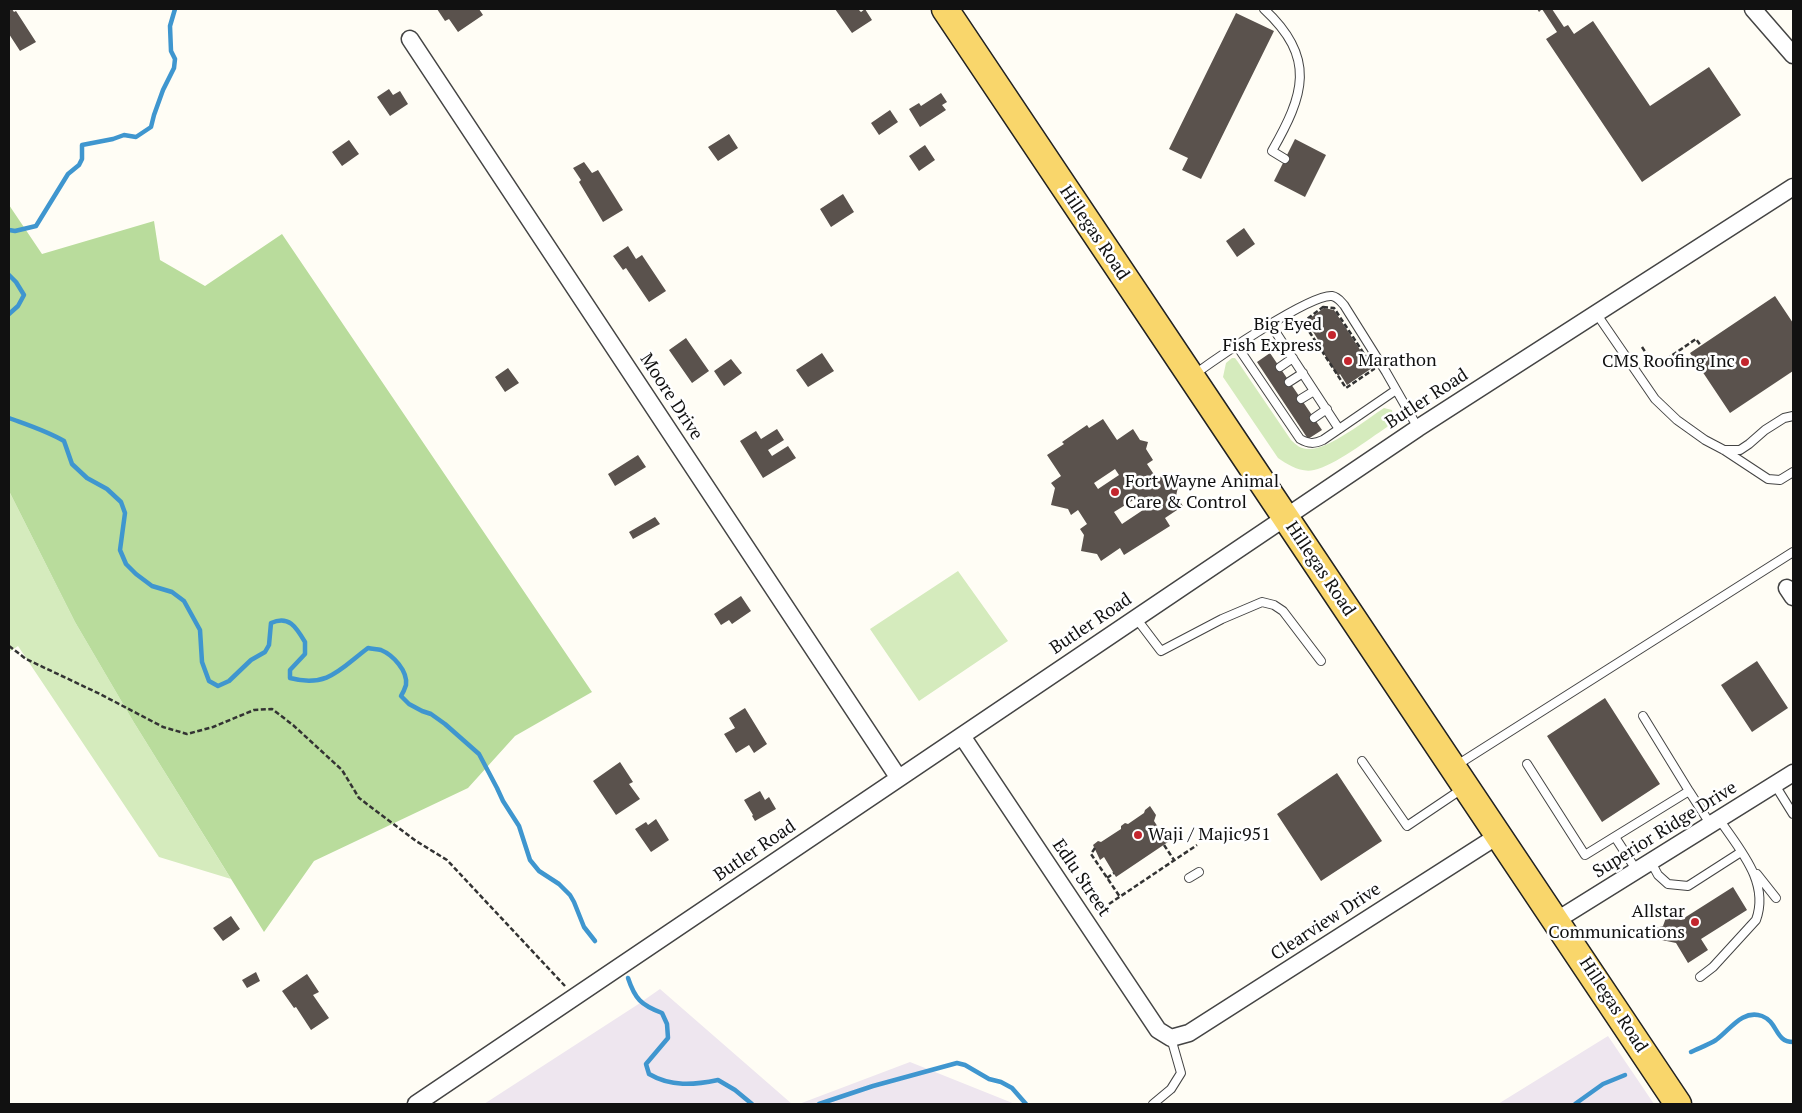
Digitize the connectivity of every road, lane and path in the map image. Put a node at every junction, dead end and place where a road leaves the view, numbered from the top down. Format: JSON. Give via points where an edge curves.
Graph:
{"nodes":[{"id":1,"x":945,"y":9,"type":"edge"},
{"id":2,"x":1264,"y":9,"type":"edge"},
{"id":3,"x":1756,"y":10,"type":"edge"},
{"id":4,"x":410,"y":38,"type":"dead end"},
{"id":5,"x":1793,"y":55,"type":"edge"},
{"id":6,"x":1285,"y":159,"type":"dead end"},
{"id":7,"x":1793,"y":187,"type":"edge"},
{"id":8,"x":1596,"y":313,"type":"junction"},
{"id":9,"x":1303,"y":322,"type":"joint"},
{"id":10,"x":1271,"y":325,"type":"junction"},
{"id":11,"x":1237,"y":346,"type":"junction"},
{"id":12,"x":1701,"y":346,"type":"dead end"},
{"id":13,"x":1642,"y":347,"type":"dead end"},
{"id":14,"x":1293,"y":358,"type":"junction"},
{"id":15,"x":1280,"y":367,"type":"dead end"},
{"id":16,"x":1302,"y":373,"type":"junction"},
{"id":17,"x":1190,"y":376,"type":"junction"},
{"id":18,"x":1289,"y":382,"type":"dead end"},
{"id":19,"x":1396,"y":390,"type":"junction"},
{"id":20,"x":1314,"y":391,"type":"junction"},
{"id":21,"x":1301,"y":399,"type":"dead end"},
{"id":22,"x":1326,"y":409,"type":"junction"},
{"id":23,"x":1793,"y":416,"type":"edge"},
{"id":24,"x":1314,"y":418,"type":"dead end"},
{"id":25,"x":1418,"y":428,"type":"junction"},
{"id":26,"x":1340,"y":429,"type":"junction"},
{"id":27,"x":1724,"y":450,"type":"junction"},
{"id":28,"x":1793,"y":472,"type":"edge"},
{"id":29,"x":1284,"y":517,"type":"junction"},
{"id":30,"x":1793,"y":552,"type":"edge"},
{"id":31,"x":1136,"y":618,"type":"junction"},
{"id":32,"x":9,"y":646,"type":"edge"},
{"id":33,"x":1321,"y":661,"type":"dead end"},
{"id":34,"x":1644,"y":716,"type":"dead end"},
{"id":35,"x":962,"y":736,"type":"junction"},
{"id":36,"x":1362,"y":761,"type":"dead end"},
{"id":37,"x":1526,"y":764,"type":"dead end"},
{"id":38,"x":1793,"y":774,"type":"edge"},
{"id":39,"x":1460,"y":777,"type":"junction"},
{"id":40,"x":898,"y":778,"type":"junction"},
{"id":41,"x":1774,"y":785,"type":"junction"},
{"id":42,"x":1689,"y":791,"type":"junction"},
{"id":43,"x":1793,"y":814,"type":"edge"},
{"id":44,"x":1715,"y":822,"type":"junction"},
{"id":45,"x":1499,"y":835,"type":"junction"},
{"id":46,"x":1615,"y":837,"type":"junction"},
{"id":47,"x":1164,"y":845,"type":"dead end"},
{"id":48,"x":1197,"y":845,"type":"dead end"},
{"id":49,"x":1095,"y":848,"type":"dead end"},
{"id":50,"x":1741,"y":852,"type":"junction"},
{"id":51,"x":1174,"y":860,"type":"junction"},
{"id":52,"x":1651,"y":862,"type":"junction"},
{"id":53,"x":1750,"y":866,"type":"junction"},
{"id":54,"x":1637,"y":871,"type":"junction"},
{"id":55,"x":1199,"y":872,"type":"dead end"},
{"id":56,"x":1114,"y":873,"type":"dead end"},
{"id":57,"x":1107,"y":878,"type":"junction"},
{"id":58,"x":1189,"y":878,"type":"dead end"},
{"id":59,"x":1120,"y":897,"type":"junction"},
{"id":60,"x":1776,"y":898,"type":"dead end"},
{"id":61,"x":1109,"y":904,"type":"dead end"},
{"id":62,"x":1557,"y":920,"type":"junction"},
{"id":63,"x":1700,"y":977,"type":"dead end"},
{"id":64,"x":575,"y":997,"type":"junction"},
{"id":65,"x":1171,"y":1038,"type":"junction"},
{"id":66,"x":416,"y":1104,"type":"edge"},
{"id":67,"x":1153,"y":1104,"type":"edge"},
{"id":68,"x":1678,"y":1104,"type":"edge"}],
"edges":[{"from":1,"to":17,"type":"main road","name":"Hillegas Road"},
{"from":2,"to":6,"type":"lane","via":[[1290,38],[1299,65],[1300,87],[1296,104],[1272,151]]},
{"from":3,"to":5,"type":"street"},
{"from":4,"to":40,"type":"street","name":"Moore Drive"},
{"from":7,"to":8,"type":"street","name":"Butler Road"},
{"from":8,"to":25,"type":"street","name":"Butler Road"},
{"from":8,"to":27,"type":"lane","via":[[1655,400],[1705,440]]},
{"from":9,"to":9,"type":"path","via":[[1323,307],[1334,308],[1374,369],[1346,388]]},
{"from":10,"to":11,"type":"lane"},
{"from":10,"to":14,"type":"lane"},
{"from":10,"to":19,"type":"lane","via":[[1324,297],[1339,298]]},
{"from":11,"to":17,"type":"lane"},
{"from":11,"to":26,"type":"lane","via":[[1285,410],[1300,439],[1316,443]]},
{"from":12,"to":13,"type":"path","via":[[1696,339],[1655,367]]},
{"from":14,"to":15,"type":"lane"},
{"from":14,"to":16,"type":"lane"},
{"from":16,"to":18,"type":"lane"},
{"from":16,"to":20,"type":"lane"},
{"from":17,"to":29,"type":"main road","name":"Hillegas Road"},
{"from":19,"to":25,"type":"lane"},
{"from":19,"to":26,"type":"lane"},
{"from":20,"to":21,"type":"lane"},
{"from":20,"to":22,"type":"lane"},
{"from":22,"to":24,"type":"lane"},
{"from":22,"to":26,"type":"lane"},
{"from":23,"to":27,"type":"lane","via":[[1765,430],[1740,450]]},
{"from":25,"to":29,"type":"street","name":"Butler Road"},
{"from":27,"to":28,"type":"lane","via":[[1768,479],[1780,480]]},
{"from":29,"to":31,"type":"street","name":"Butler Road"},
{"from":29,"to":39,"type":"main road","name":"Hillegas Road"},
{"from":30,"to":39,"type":"lane"},
{"from":31,"to":33,"type":"lane","via":[[1161,651],[1262,602],[1283,611]]},
{"from":31,"to":35,"type":"street","name":"Butler Road"},
{"from":32,"to":64,"type":"path","via":[[26,659],[163,727],[187,734],[213,728],[254,710],[272,709],[342,770],[359,798],[447,860]]},
{"from":34,"to":42,"type":"lane"},
{"from":35,"to":40,"type":"street","name":"Butler Road"},
{"from":35,"to":65,"type":"street","name":"Edlu Street","via":[[1158,1030]]},
{"from":36,"to":39,"type":"lane","via":[[1407,826]]},
{"from":37,"to":46,"type":"lane","via":[[1585,855]]},
{"from":38,"to":41,"type":"street","name":"Superior Ridge Drive"},
{"from":39,"to":45,"type":"main road","name":"Hillegas Road"},
{"from":40,"to":64,"type":"street","name":"Butler Road"},
{"from":41,"to":43,"type":"lane"},
{"from":41,"to":44,"type":"street","name":"Superior Ridge Drive"},
{"from":42,"to":44,"type":"lane"},
{"from":42,"to":46,"type":"lane"},
{"from":44,"to":50,"type":"lane"},
{"from":44,"to":52,"type":"street","name":"Superior Ridge Drive"},
{"from":45,"to":62,"type":"main road","name":"Hillegas Road"},
{"from":45,"to":65,"type":"street","name":"Clearview Drive","via":[[1189,1033]]},
{"from":46,"to":54,"type":"lane"},
{"from":47,"to":51,"type":"path"},
{"from":48,"to":51,"type":"path"},
{"from":49,"to":57,"type":"path","via":[[1091,854]]},
{"from":50,"to":52,"type":"lane","via":[[1688,886],[1668,884]]},
{"from":50,"to":53,"type":"lane"},
{"from":51,"to":59,"type":"path"},
{"from":52,"to":54,"type":"street","name":"Superior Ridge Drive"},
{"from":53,"to":60,"type":"lane"},
{"from":53,"to":63,"type":"lane","via":[[1759,890],[1756,920]]},
{"from":54,"to":62,"type":"street","name":"Superior Ridge Drive"},
{"from":55,"to":58,"type":"lane"},
{"from":56,"to":57,"type":"path"},
{"from":57,"to":59,"type":"path"},
{"from":59,"to":61,"type":"path"},
{"from":62,"to":68,"type":"main road","name":"Hillegas Road"},
{"from":64,"to":66,"type":"street","name":"Butler Road"},
{"from":65,"to":67,"type":"lane","via":[[1180,1073],[1171,1090]]}]}
